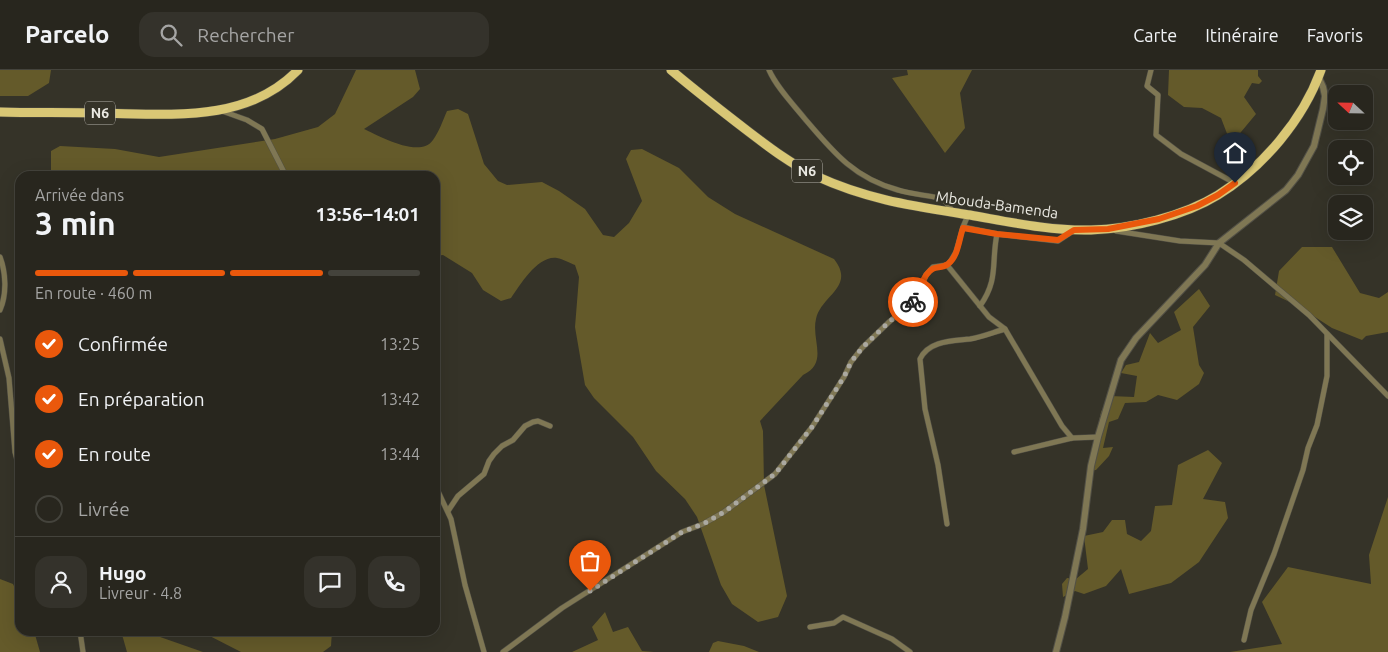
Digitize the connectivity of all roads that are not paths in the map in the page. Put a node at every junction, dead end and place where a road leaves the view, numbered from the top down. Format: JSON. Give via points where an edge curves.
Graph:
{"nodes":[{"id":1,"x":298,"y":70,"type":"edge"},
{"id":2,"x":671,"y":70,"type":"edge"},
{"id":3,"x":769,"y":70,"type":"edge"},
{"id":4,"x":1151,"y":70,"type":"edge"},
{"id":5,"x":1320,"y":73,"type":"edge"},
{"id":6,"x":222,"y":111,"type":"junction"},
{"id":7,"x":0,"y":112,"type":"edge"},
{"id":8,"x":283,"y":171,"type":"edge"},
{"id":9,"x":1235,"y":183,"type":"junction"},
{"id":10,"x":955,"y":213,"type":"junction"},
{"id":11,"x":968,"y":215,"type":"junction"},
{"id":12,"x":963,"y":228,"type":"junction"},
{"id":13,"x":1108,"y":229,"type":"junction"},
{"id":14,"x":1074,"y":230,"type":"junction"},
{"id":15,"x":997,"y":234,"type":"junction"},
{"id":16,"x":1219,"y":243,"type":"junction"},
{"id":17,"x":0,"y":257,"type":"edge"},
{"id":18,"x":947,"y":265,"type":"junction"},
{"id":19,"x":980,"y":306,"type":"junction"},
{"id":20,"x":0,"y":310,"type":"edge"},
{"id":21,"x":1005,"y":329,"type":"junction"},
{"id":22,"x":1327,"y":334,"type":"junction"},
{"id":23,"x":0,"y":339,"type":"edge"},
{"id":24,"x":1388,"y":396,"type":"edge"},
{"id":25,"x":550,"y":426,"type":"dead end"},
{"id":26,"x":1098,"y":437,"type":"junction"},
{"id":27,"x":1072,"y":438,"type":"junction"},
{"id":28,"x":15,"y":452,"type":"edge"},
{"id":29,"x":1014,"y":452,"type":"dead end"},
{"id":30,"x":440,"y":495,"type":"edge"},
{"id":31,"x":448,"y":511,"type":"junction"},
{"id":32,"x":947,"y":524,"type":"dead end"},
{"id":33,"x":810,"y":627,"type":"dead end"},
{"id":34,"x":81,"y":636,"type":"edge"},
{"id":35,"x":1244,"y":640,"type":"dead end"},
{"id":36,"x":83,"y":652,"type":"edge"},
{"id":37,"x":484,"y":652,"type":"edge"},
{"id":38,"x":503,"y":652,"type":"edge"},
{"id":39,"x":910,"y":652,"type":"edge"},
{"id":40,"x":1056,"y":652,"type":"edge"}],
"edges":[{"from":1,"to":6,"type":"highway","number":"N6","via":[[269,93]]},
{"from":2,"to":10,"type":"highway","name":"Mbouda-Bamenda","number":"N6","via":[[781,156],[813,175],[874,198]]},
{"from":3,"to":10,"type":"street","via":[[790,101],[851,169],[884,186],[939,198]]},
{"from":4,"to":9,"type":"street","via":[[1147,86],[1158,95],[1156,135],[1181,154]]},
{"from":5,"to":9,"type":"highway","name":"Mbouda-Bamenda","number":"N6","via":[[1298,116],[1252,169]]},
{"from":5,"to":16,"type":"street","via":[[1323,109],[1307,160],[1286,190]]},
{"from":6,"to":7,"type":"highway","number":"N6","via":[[176,114]]},
{"from":6,"to":8,"type":"street","via":[[262,129]]},
{"from":9,"to":13,"type":"highway","name":"Mbouda-Bamenda","number":"N6","via":[[1197,206],[1159,219]]},
{"from":10,"to":11,"type":"highway","name":"Mbouda-Bamenda","number":"N6"},
{"from":11,"to":12,"type":"street"},
{"from":11,"to":14,"type":"highway","name":"Mbouda-Bamenda","number":"N6"},
{"from":12,"to":15,"type":"street"},
{"from":12,"to":18,"type":"street","via":[[956,252]]},
{"from":13,"to":14,"type":"highway","name":"Mbouda-Bamenda","number":"N6"},
{"from":13,"to":16,"type":"street","via":[[1180,241]]},
{"from":14,"to":15,"type":"street","via":[[1058,240]]},
{"from":15,"to":19,"type":"street","via":[[993,280]]},
{"from":16,"to":22,"type":"street","via":[[1279,289]]},
{"from":16,"to":26,"type":"street","via":[[1205,265],[1127,350],[1117,370]]},
{"from":17,"to":20,"type":"street","via":[[5,286]]},
{"from":18,"to":19,"type":"street"},
{"from":18,"to":38,"type":"street","via":[[933,267],[923,280],[917,298],[862,348],[812,427],[775,474],[724,512],[682,532],[562,608]]},
{"from":19,"to":21,"type":"street"},
{"from":21,"to":27,"type":"street"},
{"from":21,"to":32,"type":"street","via":[[937,344],[920,358],[925,409]]},
{"from":22,"to":24,"type":"street"},
{"from":22,"to":35,"type":"street","via":[[1327,376],[1317,425],[1274,554],[1251,610]]},
{"from":23,"to":28,"type":"street","via":[[9,378]]},
{"from":25,"to":31,"type":"street","via":[[533,422],[525,426],[494,454],[484,474],[458,496]]},
{"from":26,"to":27,"type":"street"},
{"from":26,"to":40,"type":"street"},
{"from":27,"to":29,"type":"street"},
{"from":30,"to":31,"type":"street"},
{"from":31,"to":37,"type":"street"},
{"from":33,"to":39,"type":"street","via":[[834,623],[843,617],[892,639]]},
{"from":34,"to":36,"type":"street"}]}
